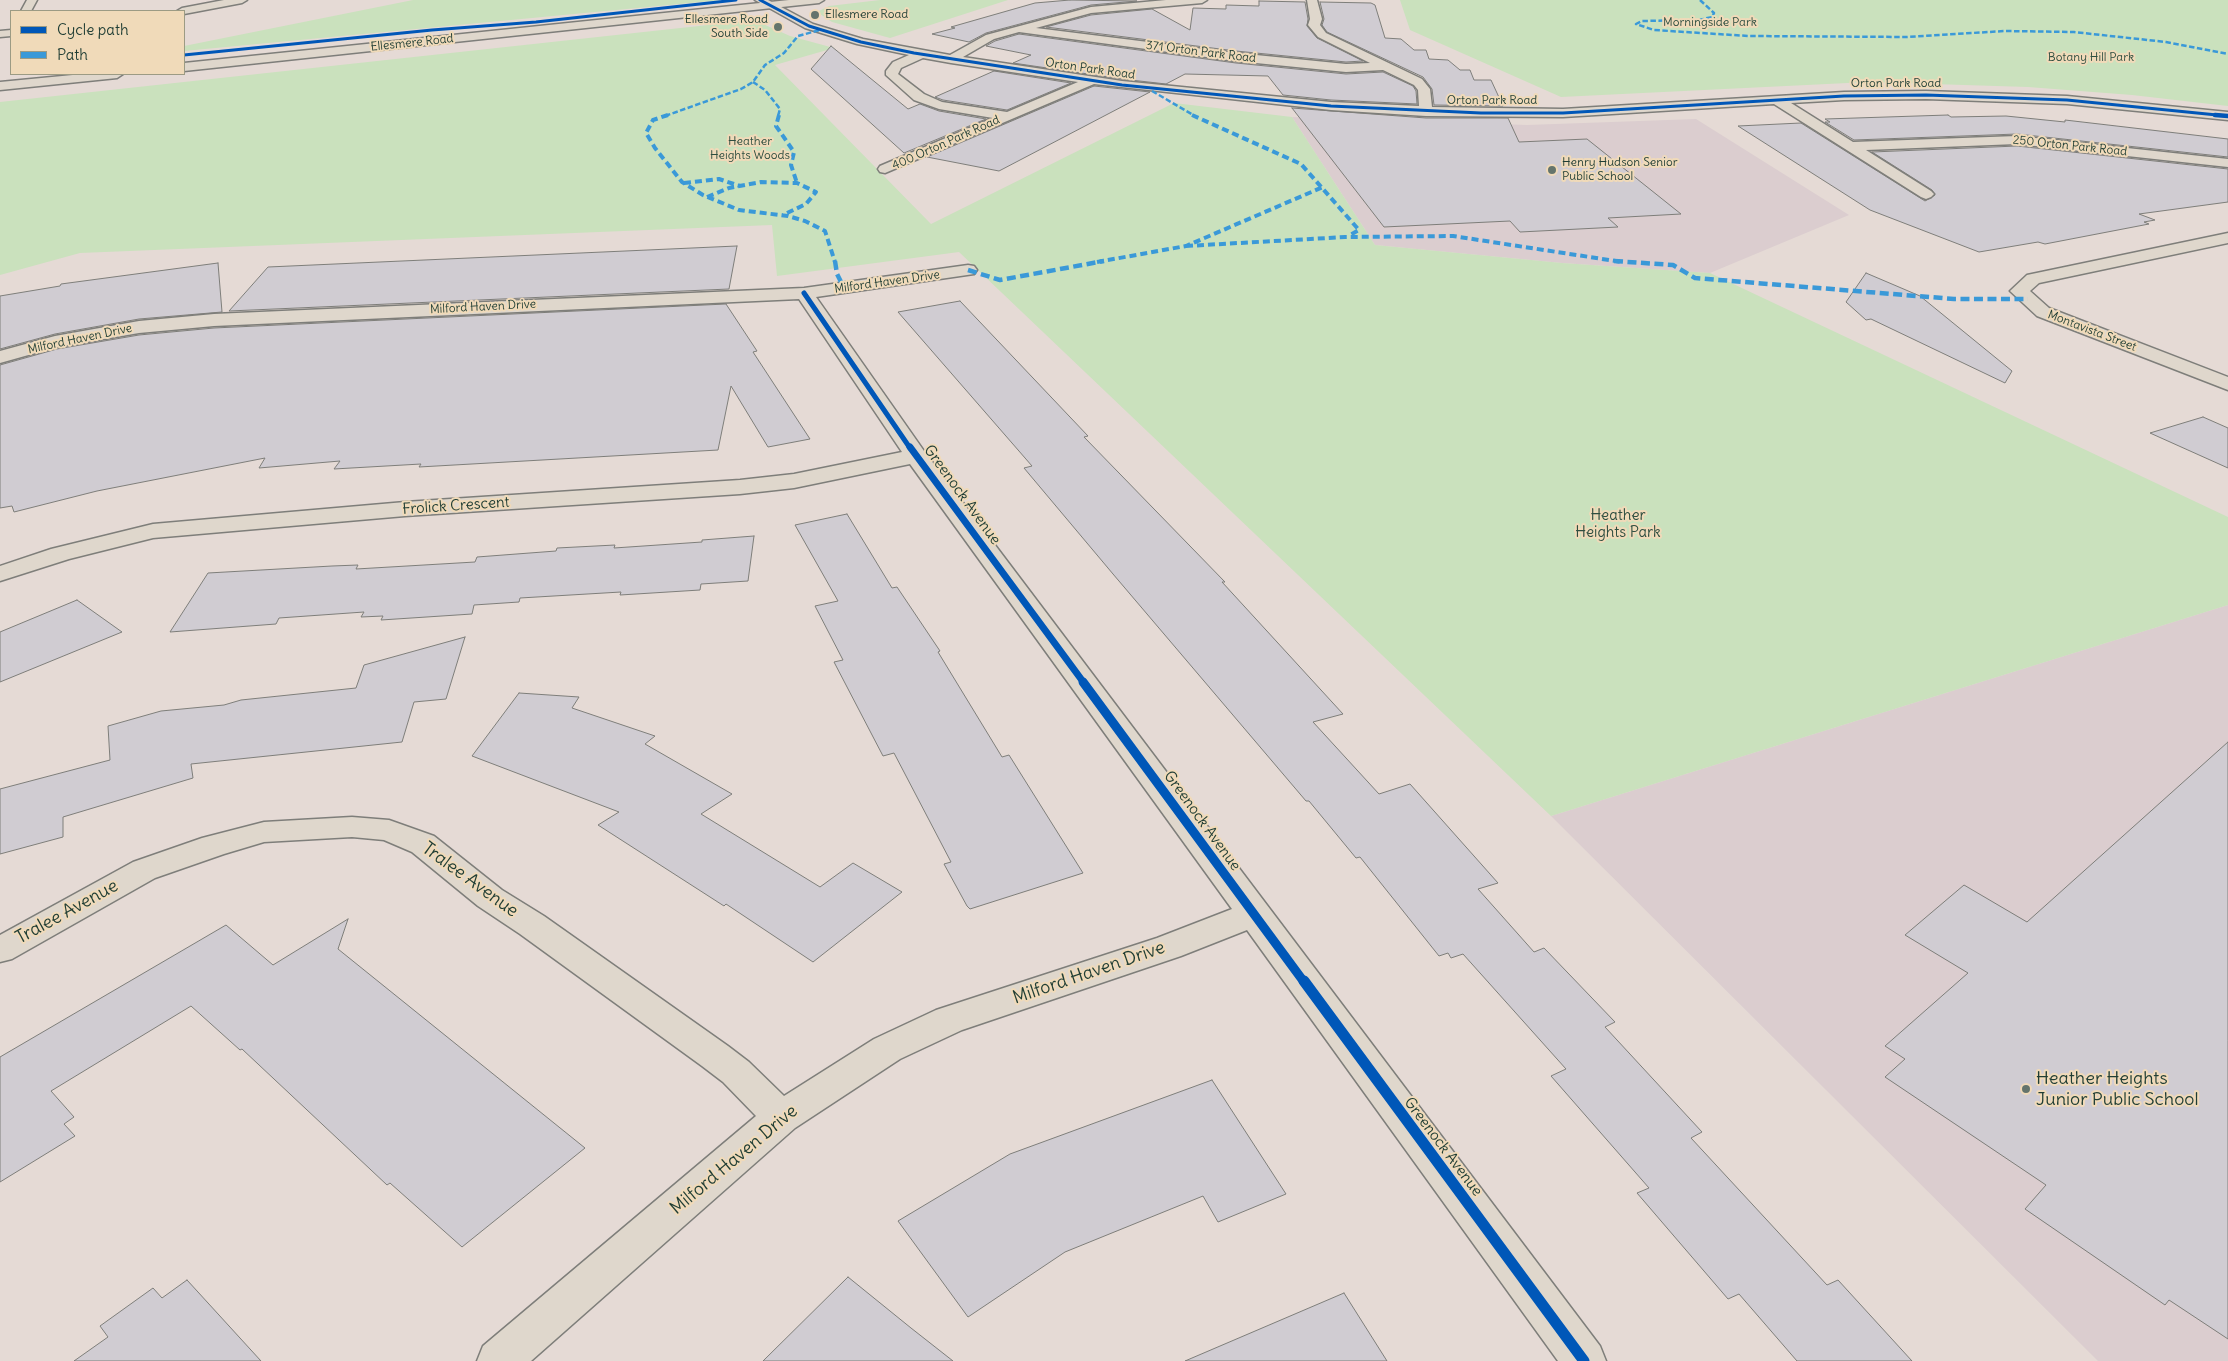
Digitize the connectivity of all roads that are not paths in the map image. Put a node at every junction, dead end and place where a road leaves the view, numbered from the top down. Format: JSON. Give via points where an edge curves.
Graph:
{"nodes":[{"id":1,"x":242,"y":0,"type":"edge"},
{"id":2,"x":819,"y":0,"type":"edge"},
{"id":3,"x":1202,"y":0,"type":"edge"},
{"id":4,"x":1312,"y":0,"type":"edge"},
{"id":5,"x":764,"y":2,"type":"edge"},
{"id":6,"x":185,"y":10,"type":"edge"},
{"id":7,"x":1019,"y":29,"type":"junction"},
{"id":8,"x":922,"y":54,"type":"junction"},
{"id":9,"x":951,"y":59,"type":"junction"},
{"id":10,"x":1383,"y":66,"type":"junction"},
{"id":11,"x":185,"y":67,"type":"edge"},
{"id":12,"x":107,"y":75,"type":"edge"},
{"id":13,"x":1091,"y":81,"type":"junction"},
{"id":14,"x":0,"y":86,"type":"edge"},
{"id":15,"x":1777,"y":100,"type":"junction"},
{"id":16,"x":1426,"y":112,"type":"junction"},
{"id":17,"x":1007,"y":116,"type":"junction"},
{"id":18,"x":2228,"y":116,"type":"edge"},
{"id":19,"x":1851,"y":146,"type":"junction"},
{"id":20,"x":2228,"y":163,"type":"edge"},
{"id":21,"x":885,"y":169,"type":"dead end"},
{"id":22,"x":1926,"y":194,"type":"dead end"},
{"id":23,"x":2228,"y":238,"type":"edge"},
{"id":24,"x":968,"y":270,"type":"dead end"},
{"id":25,"x":804,"y":293,"type":"junction"},
{"id":26,"x":0,"y":358,"type":"edge"},
{"id":27,"x":2228,"y":384,"type":"edge"},
{"id":28,"x":916,"y":456,"type":"junction"},
{"id":29,"x":0,"y":574,"type":"edge"},
{"id":30,"x":1253,"y":914,"type":"junction"},
{"id":31,"x":0,"y":950,"type":"edge"},
{"id":32,"x":781,"y":1117,"type":"junction"},
{"id":33,"x":499,"y":1361,"type":"edge"},
{"id":34,"x":1584,"y":1361,"type":"edge"}],
"edges":[{"from":1,"to":6,"type":"street"},
{"from":2,"to":5,"type":"street","name":"Ellesmere Road"},
{"from":3,"to":7,"type":"street","name":"371 Orton Park Road","via":[[1091,10]]},
{"from":4,"to":10,"type":"street","name":"371 Orton Park Road","via":[[1314,25],[1322,35]]},
{"from":5,"to":8,"type":"street","name":"Orton Park Road","via":[[820,30]]},
{"from":5,"to":11,"type":"street","name":"Ellesmere Road"},
{"from":7,"to":9,"type":"street","name":"371 Orton Park Road","via":[[990,37]]},
{"from":7,"to":10,"type":"street","name":"371 Orton Park Road","via":[[1236,57],[1346,68]]},
{"from":8,"to":9,"type":"street","name":"Orton Park Road"},
{"from":8,"to":17,"type":"street","name":"400 Orton Park Road","via":[[892,70],[892,75],[918,97],[938,105]]},
{"from":9,"to":13,"type":"street","name":"Orton Park Road"},
{"from":10,"to":16,"type":"street","name":"371 Orton Park Road","via":[[1412,78],[1422,86]]},
{"from":12,"to":14,"type":"street"},
{"from":13,"to":16,"type":"street","name":"Orton Park Road","via":[[1243,99]]},
{"from":13,"to":17,"type":"street","name":"400 Orton Park Road"},
{"from":15,"to":16,"type":"street","name":"Orton Park Road","via":[[1572,112]]},
{"from":15,"to":18,"type":"street","name":"Orton Park Road","via":[[1869,95],[1993,97],[2104,103]]},
{"from":15,"to":19,"type":"street"},
{"from":17,"to":21,"type":"street","name":"400 Orton Park Road"},
{"from":19,"to":20,"type":"street","name":"250 Orton Park Road","via":[[2024,140]]},
{"from":19,"to":22,"type":"street"},
{"from":23,"to":27,"type":"street","name":"Montavista Street","via":[[2034,279],[2019,291],[2043,312]]},
{"from":24,"to":25,"type":"street","name":"Milford Haven Drive"},
{"from":25,"to":26,"type":"street","name":"Milford Haven Drive","via":[[214,320],[130,328],[55,342]]},
{"from":25,"to":28,"type":"street","name":"Greenock Avenue"},
{"from":28,"to":29,"type":"street","name":"Frolick Crescent","via":[[794,481],[740,487],[405,509],[153,531],[60,554]]},
{"from":28,"to":30,"type":"street","name":"Greenock Avenue"},
{"from":30,"to":32,"type":"street","name":"Milford Haven Drive","via":[[1169,947],[949,1020],[887,1049]]},
{"from":30,"to":34,"type":"street","name":"Greenock Avenue"},
{"from":31,"to":32,"type":"street","name":"Tralee Avenue","via":[[144,870],[213,846],[264,832],[352,827],[389,830],[424,844],[490,898],[715,1056],[736,1072]]},
{"from":32,"to":33,"type":"street","name":"Milford Haven Drive"}]}
